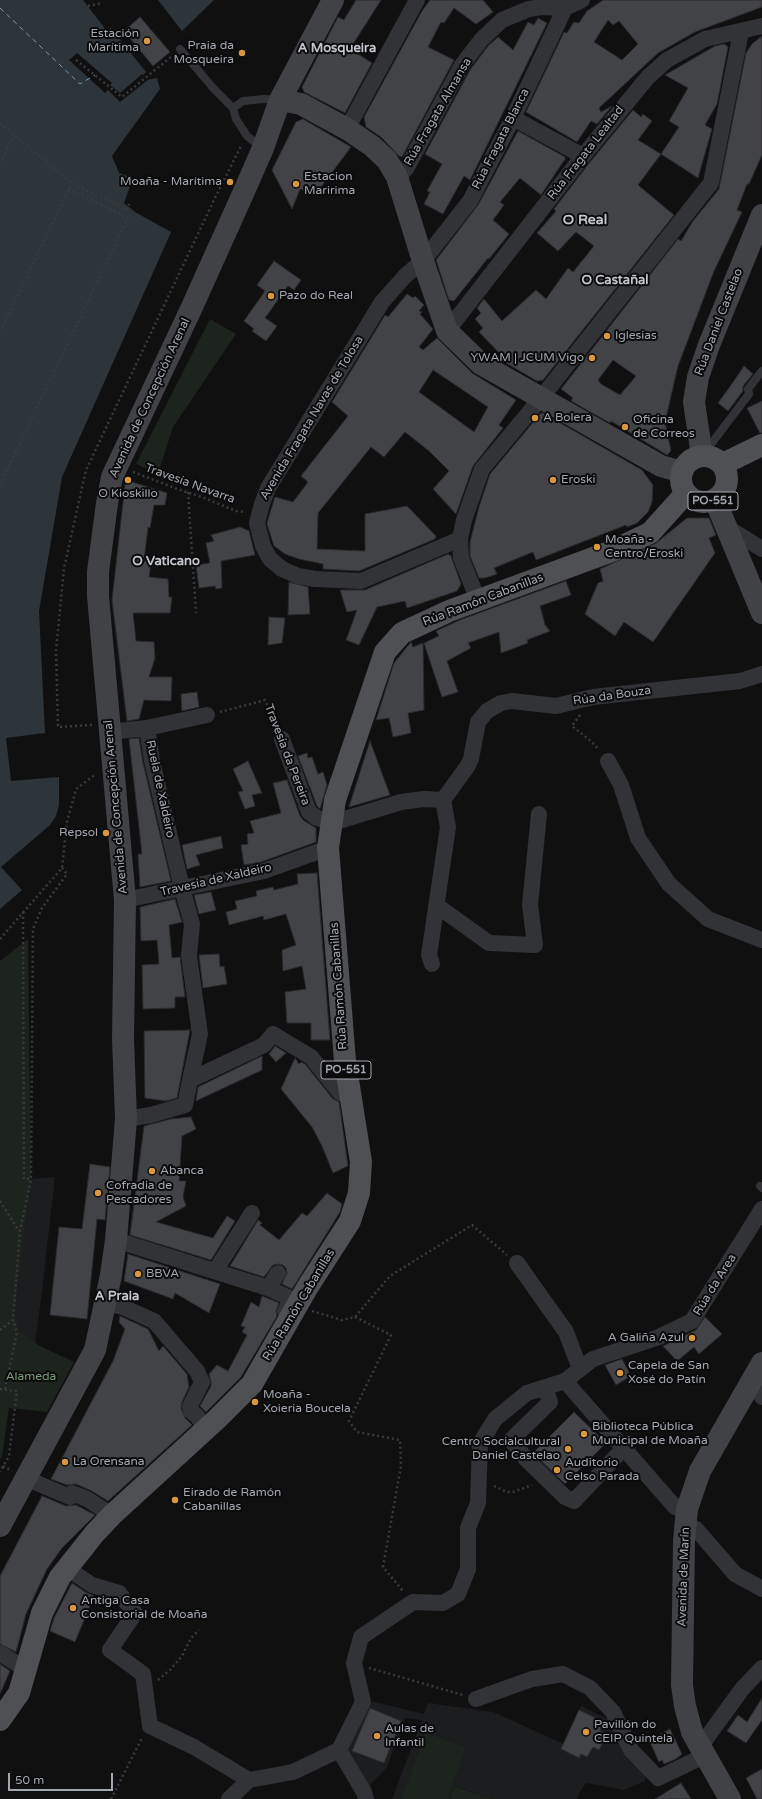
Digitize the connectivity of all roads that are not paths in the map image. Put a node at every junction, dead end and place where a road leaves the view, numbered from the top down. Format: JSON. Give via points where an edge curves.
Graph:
{"nodes":[{"id":1,"x":333,"y":0,"type":"edge"},
{"id":2,"x":417,"y":0,"type":"edge"},
{"id":3,"x":582,"y":0,"type":"edge"},
{"id":4,"x":565,"y":8,"type":"junction"},
{"id":5,"x":762,"y":26,"type":"edge"},
{"id":6,"x":741,"y":32,"type":"junction"},
{"id":7,"x":180,"y":49,"type":"road end"},
{"id":8,"x":280,"y":100,"type":"junction"},
{"id":9,"x":233,"y":108,"type":"junction"},
{"id":10,"x":513,"y":118,"type":"junction"},
{"id":11,"x":347,"y":129,"type":"junction"},
{"id":12,"x":263,"y":148,"type":"junction"},
{"id":13,"x":583,"y":156,"type":"junction"},
{"id":14,"x":397,"y":176,"type":"junction"},
{"id":15,"x":762,"y":215,"type":"edge"},
{"id":16,"x":423,"y":261,"type":"junction"},
{"id":17,"x":447,"y":331,"type":"junction"},
{"id":18,"x":762,"y":371,"type":"edge"},
{"id":19,"x":541,"y":398,"type":"junction"},
{"id":20,"x":762,"y":445,"type":"edge"},
{"id":21,"x":702,"y":456,"type":"junction"},
{"id":22,"x":722,"y":464,"type":"junction"},
{"id":23,"x":684,"y":483,"type":"junction"},
{"id":24,"x":715,"y":500,"type":"junction"},
{"id":25,"x":725,"y":526,"type":"junction"},
{"id":26,"x":460,"y":539,"type":"junction"},
{"id":27,"x":762,"y":549,"type":"edge"},
{"id":28,"x":478,"y":600,"type":"junction"},
{"id":29,"x":762,"y":614,"type":"edge"},
{"id":30,"x":762,"y":674,"type":"edge"},
{"id":31,"x":207,"y":715,"type":"road end"},
{"id":32,"x":147,"y":728,"type":"junction"},
{"id":33,"x":109,"y":732,"type":"junction"},
{"id":34,"x":282,"y":739,"type":"road end"},
{"id":35,"x":608,"y":761,"type":"road end"},
{"id":36,"x":443,"y":800,"type":"junction"},
{"id":37,"x":539,"y":814,"type":"dead end"},
{"id":38,"x":332,"y":823,"type":"junction"},
{"id":39,"x":328,"y":848,"type":"junction"},
{"id":40,"x":182,"y":888,"type":"junction"},
{"id":41,"x":125,"y":900,"type":"junction"},
{"id":42,"x":436,"y":905,"type":"junction"},
{"id":43,"x":762,"y":940,"type":"edge"},
{"id":44,"x":432,"y":964,"type":"dead end"},
{"id":45,"x":190,"y":1080,"type":"junction"},
{"id":46,"x":349,"y":1094,"type":"junction"},
{"id":47,"x":126,"y":1119,"type":"junction"},
{"id":48,"x":762,"y":1209,"type":"edge"},
{"id":49,"x":252,"y":1213,"type":"dead end"},
{"id":50,"x":116,"y":1240,"type":"junction"},
{"id":51,"x":517,"y":1263,"type":"road end"},
{"id":52,"x":215,"y":1271,"type":"junction"},
{"id":53,"x":278,"y":1273,"type":"dead end"},
{"id":54,"x":268,"y":1288,"type":"junction"},
{"id":55,"x":105,"y":1303,"type":"junction"},
{"id":56,"x":293,"y":1315,"type":"junction"},
{"id":57,"x":762,"y":1363,"type":"edge"},
{"id":58,"x":580,"y":1369,"type":"junction"},
{"id":59,"x":565,"y":1381,"type":"junction"},
{"id":60,"x":545,"y":1388,"type":"junction"},
{"id":61,"x":757,"y":1389,"type":"edge"},
{"id":62,"x":206,"y":1429,"type":"junction"},
{"id":63,"x":624,"y":1448,"type":"junction"},
{"id":64,"x":25,"y":1478,"type":"junction"},
{"id":65,"x":112,"y":1515,"type":"junction"},
{"id":66,"x":686,"y":1517,"type":"junction"},
{"id":67,"x":0,"y":1526,"type":"edge"},
{"id":68,"x":67,"y":1568,"type":"junction"},
{"id":69,"x":762,"y":1589,"type":"edge"},
{"id":70,"x":0,"y":1653,"type":"edge"},
{"id":71,"x":762,"y":1668,"type":"edge"},
{"id":72,"x":25,"y":1669,"type":"junction"},
{"id":73,"x":476,"y":1699,"type":"road end"},
{"id":74,"x":0,"y":1720,"type":"edge"},
{"id":75,"x":339,"y":1750,"type":"junction"},
{"id":76,"x":702,"y":1751,"type":"junction"},
{"id":77,"x":249,"y":1780,"type":"junction"},
{"id":78,"x":229,"y":1799,"type":"edge"},
{"id":79,"x":366,"y":1799,"type":"edge"},
{"id":80,"x":730,"y":1799,"type":"edge"}],
"edges":[{"from":1,"to":8,"type":"street","name":"Avenida de Concepción Arenal"},
{"from":2,"to":11,"type":"street"},
{"from":3,"to":4,"type":"street","name":"Rúa Fragata Almansa"},
{"from":4,"to":10,"type":"street","name":"Rúa Fragata Blanca"},
{"from":4,"to":14,"type":"street","name":"Rúa Fragata Almansa","via":[[529,9],[502,20],[481,40],[462,64],[406,169]]},
{"from":5,"to":6,"type":"street","name":"Rúa Fragata Lealtad"},
{"from":6,"to":13,"type":"street","name":"Rúa Fragata Lealtad","via":[[704,39],[667,60],[648,77]]},
{"from":6,"to":19,"type":"street","via":[[711,182]]},
{"from":7,"to":9,"type":"lane"},
{"from":8,"to":9,"type":"lane","via":[[243,101]]},
{"from":8,"to":11,"type":"street","via":[[301,104]]},
{"from":8,"to":12,"type":"street","name":"Avenida de Concepción Arenal"},
{"from":9,"to":12,"type":"lane","via":[[236,119],[247,136]]},
{"from":10,"to":13,"type":"street"},
{"from":10,"to":16,"type":"street","name":"Rúa Fragata Blanca","via":[[470,201]]},
{"from":11,"to":14,"type":"street","via":[[387,160]]},
{"from":12,"to":33,"type":"street","name":"Avenida de Concepción Arenal","via":[[192,307],[116,465],[107,503],[98,572]]},
{"from":13,"to":17,"type":"street","name":"Rúa Fragata Lealtad"},
{"from":14,"to":16,"type":"street"},
{"from":15,"to":21,"type":"street","name":"Rúa Daniel Castelao","via":[[698,377],[694,402]]},
{"from":16,"to":17,"type":"street"},
{"from":16,"to":26,"type":"street","name":"Avenida Fragata Navas de Tolosa","via":[[406,275],[382,302],[268,488],[258,516],[258,530],[262,546],[270,559],[282,569],[298,576],[315,579],[361,581]]},
{"from":17,"to":19,"type":"street","via":[[482,364]]},
{"from":18,"to":21,"type":"lane"},
{"from":19,"to":23,"type":"street","via":[[661,466]]},
{"from":19,"to":26,"type":"street","via":[[482,469]]},
{"from":20,"to":22,"type":"main road"},
{"from":21,"to":22,"type":"main road","via":[[717,459]]},
{"from":21,"to":23,"type":"main road","number":"PO-551","via":[[690,461]]},
{"from":22,"to":24,"type":"main road","number":"PO-551","via":[[728,477],[727,484],[721,496]]},
{"from":23,"to":24,"type":"main road","number":"PO-551","via":[[690,498],[702,503]]},
{"from":23,"to":28,"type":"main road","name":"Rúa Ramón Cabanillas","number":"PO-551","via":[[650,533],[612,551]]},
{"from":24,"to":25,"type":"street"},
{"from":25,"to":27,"type":"street"},
{"from":25,"to":29,"type":"street"},
{"from":26,"to":28,"type":"street","via":[[461,558]]},
{"from":28,"to":38,"type":"main road","name":"Rúa Ramón Cabanillas","number":"PO-551","via":[[402,633],[385,652],[335,800]]},
{"from":30,"to":36,"type":"street","name":"Rúa da Bouza","via":[[740,681],[593,697],[556,706],[512,701],[492,707],[478,722],[467,767]]},
{"from":31,"to":32,"type":"street"},
{"from":32,"to":33,"type":"street","name":"Ruela de Xaldeiro"},
{"from":32,"to":40,"type":"street","name":"Ruela de Xaldeiro","via":[[152,761]]},
{"from":33,"to":41,"type":"street","name":"Avenida de Concepción Arenal"},
{"from":34,"to":38,"type":"street","name":"Travesía da Pereira","via":[[309,812]]},
{"from":35,"to":43,"type":"street","via":[[621,785],[638,838],[669,884],[708,919]]},
{"from":36,"to":38,"type":"street","via":[[401,802]]},
{"from":36,"to":42,"type":"street","via":[[448,827]]},
{"from":37,"to":42,"type":"street","via":[[530,905],[535,945],[488,943]]},
{"from":38,"to":39,"type":"main road","name":"Rúa Ramón Cabanillas","number":"PO-551"},
{"from":39,"to":40,"type":"street","name":"Travesía de Xaldeiro","via":[[264,871]]},
{"from":39,"to":46,"type":"main road","name":"Rúa Ramón Cabanillas","number":"PO-551"},
{"from":40,"to":41,"type":"street","name":"Travesía de Xaldeiro"},
{"from":40,"to":45,"type":"street","name":"Ruela de Xaldeiro","via":[[192,924],[189,956],[200,1034]]},
{"from":41,"to":47,"type":"street","name":"Avenida de Concepción Arenal","via":[[123,1039]]},
{"from":42,"to":44,"type":"street","via":[[429,955]]},
{"from":45,"to":46,"type":"street","via":[[264,1045],[273,1034],[311,1057],[340,1093]]},
{"from":45,"to":47,"type":"street","name":"Ruela de Xaldeiro","via":[[185,1105],[151,1116]]},
{"from":46,"to":56,"type":"main road","name":"Rúa Ramón Cabanillas","number":"PO-551","via":[[361,1162],[359,1194],[350,1222],[307,1288]]},
{"from":47,"to":50,"type":"street","name":"Avenida de Concepción Arenal"},
{"from":48,"to":58,"type":"street","name":"Rúa da Area","via":[[692,1321],[659,1337],[593,1359]]},
{"from":49,"to":52,"type":"street"},
{"from":50,"to":52,"type":"street"},
{"from":50,"to":55,"type":"street","name":"Avenida de Concepción Arenal"},
{"from":51,"to":58,"type":"street","via":[[566,1332]]},
{"from":52,"to":54,"type":"street"},
{"from":53,"to":54,"type":"street"},
{"from":54,"to":56,"type":"street","via":[[292,1299],[285,1311]]},
{"from":55,"to":62,"type":"street","via":[[123,1307],[154,1321],[197,1371],[202,1382],[190,1406],[191,1411]]},
{"from":55,"to":64,"type":"street","name":"Avenida de Concepción Arenal","via":[[95,1350]]},
{"from":56,"to":62,"type":"main road","name":"Rúa Ramón Cabanillas","number":"PO-551","via":[[252,1384]]},
{"from":57,"to":61,"type":"street","name":"Avenida de Marín"},
{"from":58,"to":59,"type":"street","name":"Rúa da Area"},
{"from":59,"to":60,"type":"street","name":"Rúa da Area"},
{"from":59,"to":63,"type":"street"},
{"from":60,"to":63,"type":"street","via":[[550,1402],[511,1440],[526,1459],[565,1497],[574,1501]]},
{"from":60,"to":75,"type":"street","name":"Rúa da Area","via":[[527,1393],[495,1419],[480,1444],[478,1503],[468,1528],[468,1569],[458,1594],[443,1603],[413,1602],[361,1637],[354,1663],[362,1702]]},
{"from":61,"to":66,"type":"street","name":"Avenida de Marín","via":[[700,1471]]},
{"from":62,"to":65,"type":"main road","name":"Rúa Ramón Cabanillas","number":"PO-551"},
{"from":63,"to":66,"type":"street"},
{"from":64,"to":65,"type":"street","via":[[70,1497],[72,1493],[87,1499]]},
{"from":64,"to":67,"type":"street","name":"Avenida de Concepción Arenal"},
{"from":65,"to":68,"type":"main road","name":"Rúa Ramón Cabanillas","number":"PO-551"},
{"from":66,"to":69,"type":"street","via":[[735,1574]]},
{"from":66,"to":76,"type":"street","name":"Avenida de Marín","via":[[682,1686],[692,1732]]},
{"from":68,"to":72,"type":"main road","name":"Rúa Ramón Cabanillas","number":"PO-551","via":[[42,1613]]},
{"from":68,"to":77,"type":"street","via":[[92,1585],[120,1593],[135,1613],[110,1650],[143,1674],[150,1726],[194,1747]]},
{"from":70,"to":72,"type":"street"},
{"from":71,"to":76,"type":"street","via":[[742,1689]]},
{"from":72,"to":74,"type":"main road","name":"Rúa Ramón Cabanillas","number":"PO-551","via":[[19,1693]]},
{"from":73,"to":76,"type":"street","via":[[532,1679],[564,1674],[590,1688],[613,1712],[631,1750],[658,1778]]},
{"from":75,"to":77,"type":"street","via":[[293,1772]]},
{"from":75,"to":79,"type":"street"},
{"from":76,"to":80,"type":"street","name":"Avenida de Marín"},
{"from":77,"to":78,"type":"street"}]}
